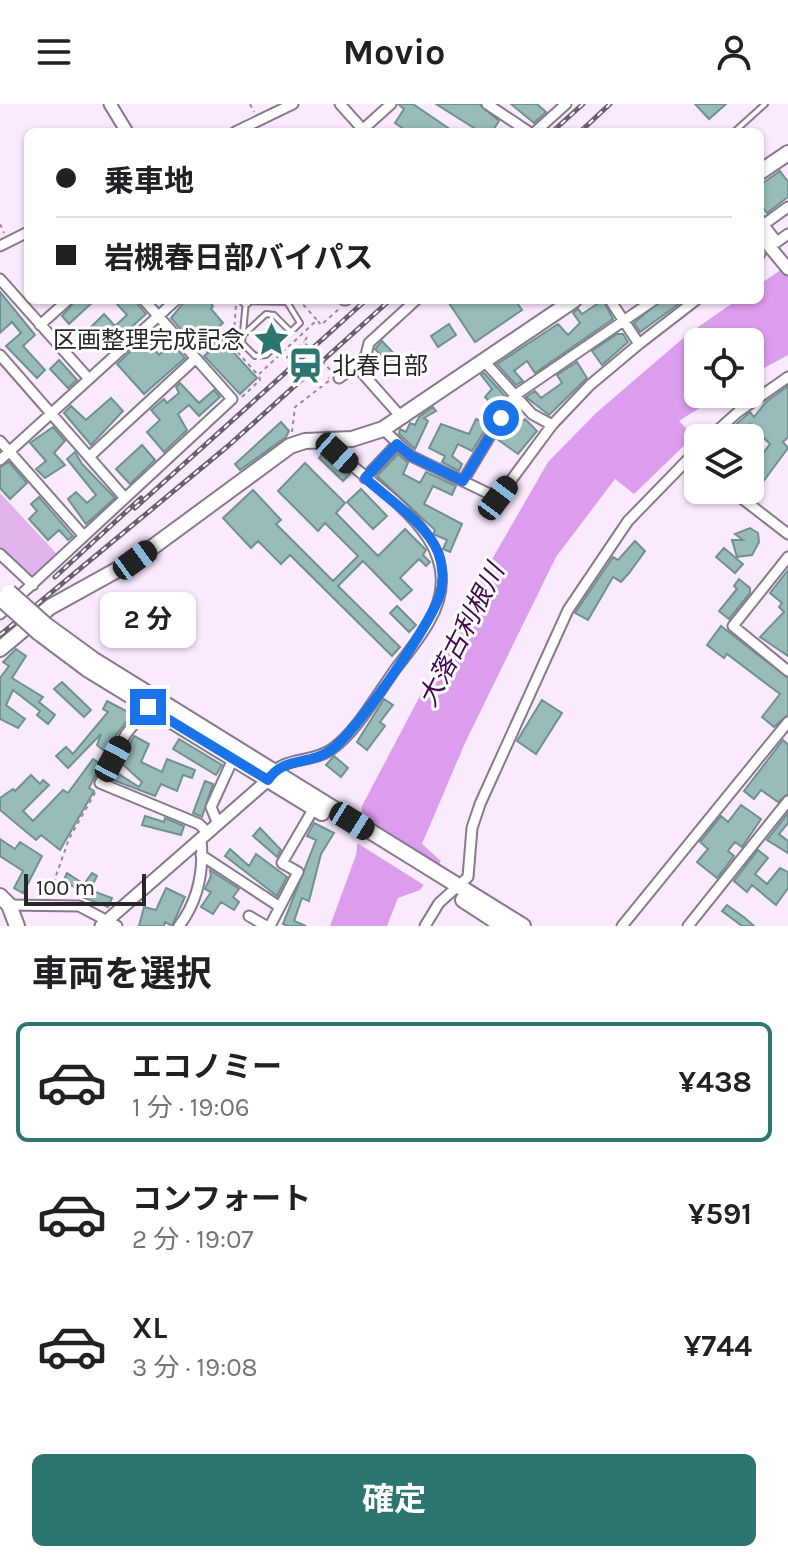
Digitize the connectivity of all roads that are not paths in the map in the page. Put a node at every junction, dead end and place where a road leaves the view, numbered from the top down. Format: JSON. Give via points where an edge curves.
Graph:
{"nodes":[{"id":1,"x":110,"y":104,"type":"edge"},
{"id":2,"x":293,"y":104,"type":"edge"},
{"id":3,"x":340,"y":104,"type":"edge"},
{"id":4,"x":391,"y":104,"type":"edge"},
{"id":5,"x":487,"y":104,"type":"edge"},
{"id":6,"x":566,"y":104,"type":"edge"},
{"id":7,"x":765,"y":104,"type":"edge"},
{"id":8,"x":125,"y":128,"type":"edge"},
{"id":9,"x":243,"y":128,"type":"edge"},
{"id":10,"x":360,"y":128,"type":"edge"},
{"id":11,"x":365,"y":128,"type":"edge"},
{"id":12,"x":526,"y":128,"type":"edge"},
{"id":13,"x":537,"y":128,"type":"edge"},
{"id":14,"x":738,"y":128,"type":"edge"},
{"id":15,"x":788,"y":153,"type":"edge"},
{"id":16,"x":764,"y":169,"type":"edge"},
{"id":17,"x":788,"y":207,"type":"edge"},
{"id":18,"x":764,"y":225,"type":"edge"},
{"id":19,"x":764,"y":230,"type":"edge"},
{"id":20,"x":764,"y":232,"type":"edge"},
{"id":21,"x":24,"y":234,"type":"edge"},
{"id":22,"x":788,"y":234,"type":"edge"},
{"id":23,"x":4,"y":244,"type":"edge"},
{"id":24,"x":788,"y":269,"type":"edge"},
{"id":25,"x":0,"y":279,"type":"edge"},
{"id":26,"x":64,"y":304,"type":"edge"},
{"id":27,"x":148,"y":304,"type":"edge"},
{"id":28,"x":172,"y":304,"type":"edge"},
{"id":29,"x":244,"y":304,"type":"edge"},
{"id":30,"x":288,"y":304,"type":"edge"},
{"id":31,"x":412,"y":304,"type":"edge"},
{"id":32,"x":568,"y":304,"type":"edge"},
{"id":33,"x":613,"y":304,"type":"edge"},
{"id":34,"x":648,"y":304,"type":"edge"},
{"id":35,"x":691,"y":304,"type":"edge"},
{"id":36,"x":158,"y":316,"type":"junction"},
{"id":37,"x":624,"y":321,"type":"junction"},
{"id":38,"x":40,"y":325,"type":"junction"},
{"id":39,"x":291,"y":332,"type":"junction"},
{"id":40,"x":242,"y":336,"type":"junction"},
{"id":41,"x":639,"y":344,"type":"junction"},
{"id":42,"x":0,"y":355,"type":"edge"},
{"id":43,"x":195,"y":359,"type":"junction"},
{"id":44,"x":484,"y":361,"type":"junction"},
{"id":45,"x":356,"y":366,"type":"junction"},
{"id":46,"x":332,"y":378,"type":"road end"},
{"id":47,"x":788,"y":378,"type":"edge"},
{"id":48,"x":89,"y":379,"type":"junction"},
{"id":49,"x":514,"y":396,"type":"junction"},
{"id":50,"x":51,"y":413,"type":"junction"},
{"id":51,"x":402,"y":418,"type":"junction"},
{"id":52,"x":725,"y":424,"type":"edge"},
{"id":53,"x":552,"y":425,"type":"junction"},
{"id":54,"x":383,"y":429,"type":"junction"},
{"id":55,"x":0,"y":441,"type":"edge"},
{"id":56,"x":332,"y":441,"type":"junction"},
{"id":57,"x":397,"y":444,"type":"junction"},
{"id":58,"x":9,"y":451,"type":"junction"},
{"id":59,"x":90,"y":456,"type":"junction"},
{"id":60,"x":0,"y":460,"type":"edge"},
{"id":61,"x":684,"y":462,"type":"edge"},
{"id":62,"x":365,"y":478,"type":"junction"},
{"id":63,"x":463,"y":481,"type":"junction"},
{"id":64,"x":124,"y":497,"type":"junction"},
{"id":65,"x":749,"y":504,"type":"edge"},
{"id":66,"x":82,"y":534,"type":"junction"},
{"id":67,"x":788,"y":534,"type":"edge"},
{"id":68,"x":0,"y":554,"type":"edge"},
{"id":69,"x":788,"y":557,"type":"edge"},
{"id":70,"x":33,"y":585,"type":"junction"},
{"id":71,"x":2,"y":597,"type":"edge"},
{"id":72,"x":43,"y":629,"type":"junction"},
{"id":73,"x":0,"y":649,"type":"edge"},
{"id":74,"x":788,"y":671,"type":"edge"},
{"id":75,"x":148,"y":707,"type":"junction"},
{"id":76,"x":788,"y":722,"type":"edge"},
{"id":77,"x":233,"y":759,"type":"junction"},
{"id":78,"x":271,"y":776,"type":"junction"},
{"id":79,"x":788,"y":801,"type":"edge"},
{"id":80,"x":314,"y":808,"type":"junction"},
{"id":81,"x":218,"y":824,"type":"junction"},
{"id":82,"x":351,"y":826,"type":"junction"},
{"id":83,"x":204,"y":836,"type":"junction"},
{"id":84,"x":201,"y":855,"type":"junction"},
{"id":85,"x":456,"y":890,"type":"junction"},
{"id":86,"x":4,"y":900,"type":"edge"},
{"id":87,"x":280,"y":907,"type":"junction"},
{"id":88,"x":249,"y":916,"type":"dead end"},
{"id":89,"x":108,"y":924,"type":"edge"},
{"id":90,"x":17,"y":926,"type":"edge"},
{"id":91,"x":179,"y":926,"type":"edge"},
{"id":92,"x":268,"y":926,"type":"edge"},
{"id":93,"x":425,"y":926,"type":"edge"},
{"id":94,"x":503,"y":926,"type":"edge"},
{"id":95,"x":523,"y":926,"type":"edge"},
{"id":96,"x":622,"y":926,"type":"edge"},
{"id":97,"x":688,"y":926,"type":"edge"}],
"edges":[{"from":1,"to":8,"type":"street"},
{"from":2,"to":9,"type":"street"},
{"from":3,"to":10,"type":"street"},
{"from":4,"to":11,"type":"street"},
{"from":5,"to":12,"type":"street"},
{"from":6,"to":13,"type":"street"},
{"from":7,"to":14,"type":"lane"},
{"from":15,"to":16,"type":"main road"},
{"from":17,"to":18,"type":"street"},
{"from":19,"to":22,"type":"street","via":[[777,242]]},
{"from":20,"to":24,"type":"street"},
{"from":21,"to":23,"type":"street"},
{"from":25,"to":38,"type":"street"},
{"from":26,"to":38,"type":"street"},
{"from":27,"to":36,"type":"street"},
{"from":28,"to":36,"type":"street"},
{"from":29,"to":40,"type":"lane"},
{"from":30,"to":39,"type":"lane","via":[[300,323]]},
{"from":31,"to":45,"type":"street","via":[[369,343]]},
{"from":32,"to":44,"type":"main road"},
{"from":33,"to":37,"type":"street"},
{"from":34,"to":37,"type":"street"},
{"from":35,"to":41,"type":"street"},
{"from":36,"to":43,"type":"street"},
{"from":36,"to":48,"type":"street"},
{"from":37,"to":41,"type":"street"},
{"from":37,"to":49,"type":"street"},
{"from":38,"to":48,"type":"street"},
{"from":39,"to":40,"type":"lane","via":[[266,314]]},
{"from":39,"to":40,"type":"lane","via":[[266,355],[255,356]]},
{"from":41,"to":53,"type":"street"},
{"from":42,"to":50,"type":"street"},
{"from":43,"to":59,"type":"street"},
{"from":43,"to":64,"type":"street","via":[[232,399]]},
{"from":44,"to":49,"type":"street"},
{"from":44,"to":51,"type":"main road"},
{"from":45,"to":46,"type":"street"},
{"from":45,"to":51,"type":"street"},
{"from":47,"to":52,"type":"street"},
{"from":48,"to":50,"type":"street"},
{"from":49,"to":53,"type":"street"},
{"from":49,"to":63,"type":"street"},
{"from":50,"to":58,"type":"street"},
{"from":50,"to":59,"type":"street"},
{"from":51,"to":54,"type":"main road"},
{"from":53,"to":63,"type":"street","via":[[498,498]]},
{"from":54,"to":56,"type":"main road"},
{"from":54,"to":57,"type":"street"},
{"from":55,"to":58,"type":"street"},
{"from":56,"to":62,"type":"street","via":[[337,453]]},
{"from":56,"to":73,"type":"main road","via":[[290,446],[135,560],[50,607]]},
{"from":57,"to":62,"type":"street"},
{"from":57,"to":63,"type":"street"},
{"from":58,"to":60,"type":"street"},
{"from":58,"to":66,"type":"street"},
{"from":59,"to":64,"type":"street"},
{"from":61,"to":85,"type":"street","via":[[628,521],[568,610],[480,804],[472,828],[468,877]]},
{"from":62,"to":78,"type":"street","via":[[433,543],[442,566],[440,596],[430,621],[345,737],[322,755],[283,764]]},
{"from":64,"to":66,"type":"street"},
{"from":65,"to":67,"type":"street"},
{"from":66,"to":70,"type":"street"},
{"from":68,"to":70,"type":"street"},
{"from":69,"to":74,"type":"street","via":[[733,626]]},
{"from":70,"to":71,"type":"street"},
{"from":71,"to":72,"type":"main road","bridge":true},
{"from":72,"to":75,"type":"main road"},
{"from":72,"to":78,"type":"main road"},
{"from":75,"to":77,"type":"main road"},
{"from":75,"to":83,"type":"street","via":[[126,734],[100,783],[199,824]]},
{"from":76,"to":96,"type":"street"},
{"from":77,"to":78,"type":"main road"},
{"from":77,"to":81,"type":"street","via":[[211,807]]},
{"from":78,"to":80,"type":"main road"},
{"from":78,"to":81,"type":"street"},
{"from":78,"to":82,"type":"main road"},
{"from":79,"to":97,"type":"street"},
{"from":80,"to":82,"type":"main road"},
{"from":80,"to":87,"type":"street","via":[[282,863],[298,872]]},
{"from":81,"to":83,"type":"street"},
{"from":82,"to":85,"type":"main road"},
{"from":83,"to":84,"type":"street"},
{"from":83,"to":89,"type":"street"},
{"from":84,"to":87,"type":"street"},
{"from":84,"to":91,"type":"street","via":[[199,887]]},
{"from":85,"to":93,"type":"street","via":[[439,903]]},
{"from":85,"to":94,"type":"main road"},
{"from":85,"to":95,"type":"main road"},
{"from":86,"to":89,"type":"street","via":[[79,906]]},
{"from":86,"to":90,"type":"main road"},
{"from":87,"to":92,"type":"street"},
{"from":88,"to":92,"type":"street"}]}
